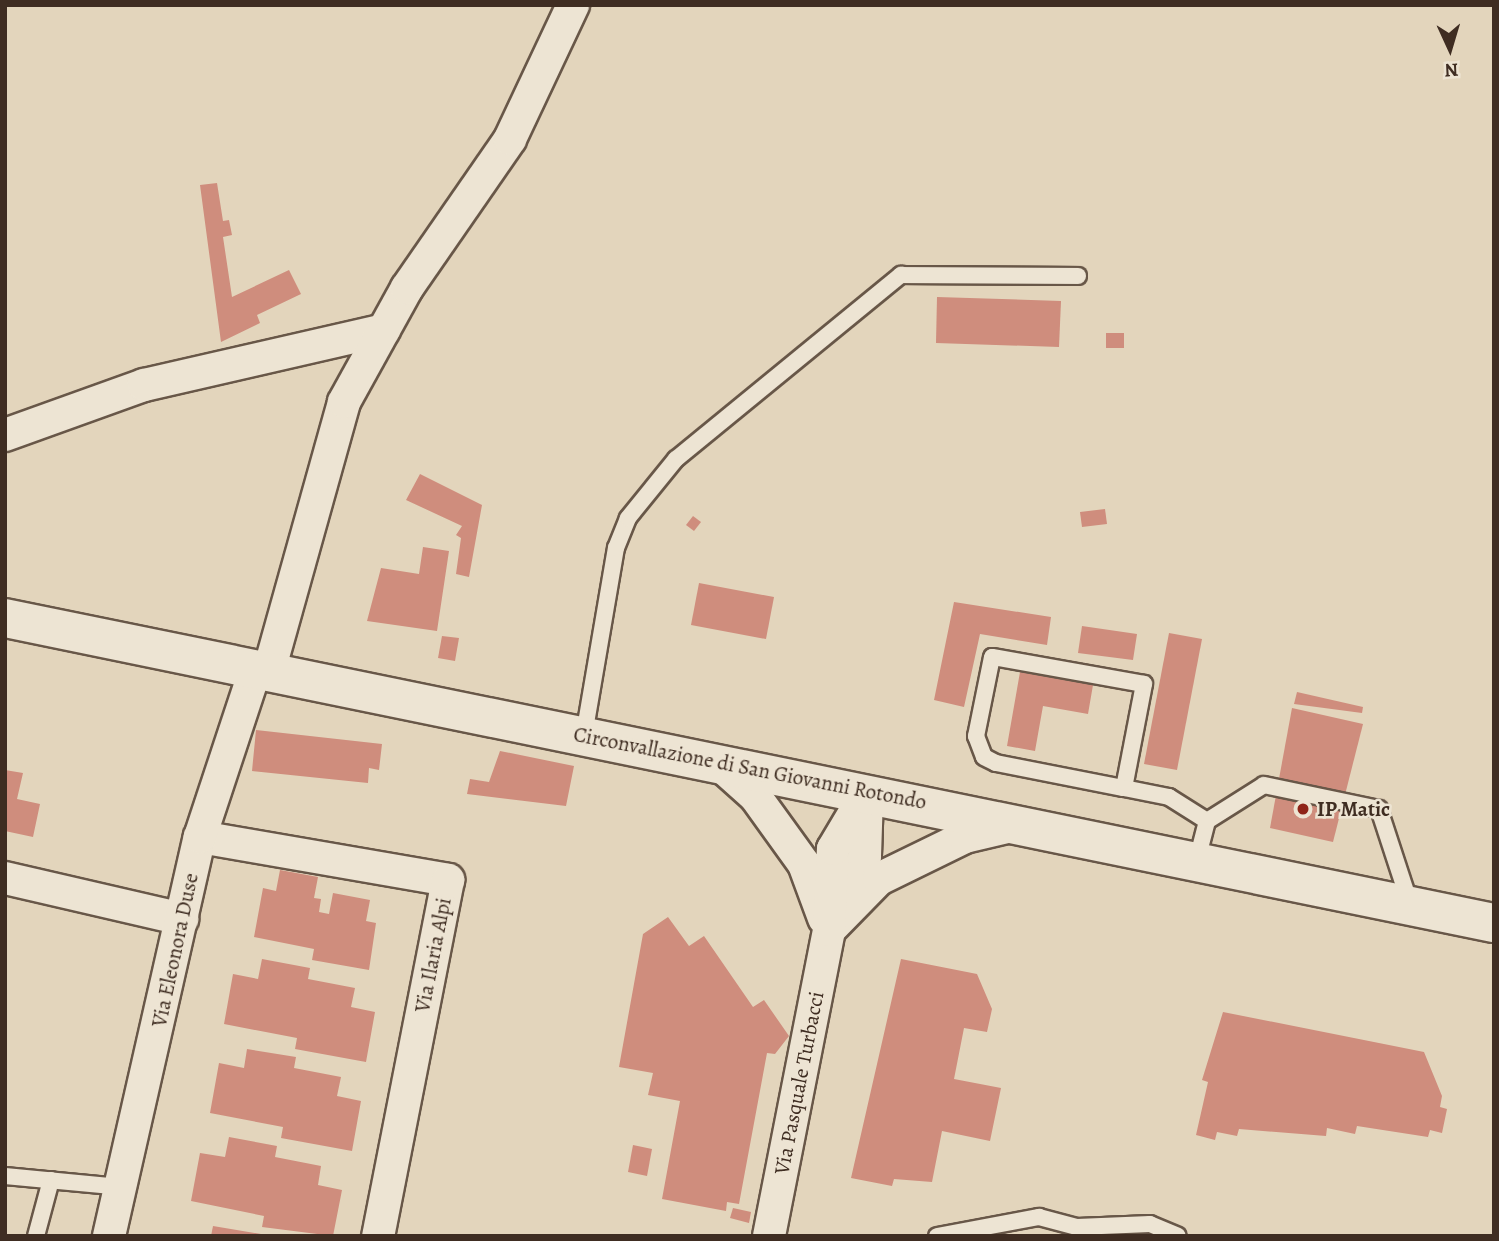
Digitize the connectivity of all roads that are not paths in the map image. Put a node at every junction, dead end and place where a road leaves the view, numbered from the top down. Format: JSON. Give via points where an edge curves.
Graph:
{"nodes":[{"id":1,"x":573,"y":5,"type":"edge"},
{"id":2,"x":1078,"y":276,"type":"dead end"},
{"id":3,"x":384,"y":330,"type":"junction"},
{"id":4,"x":5,"y":435,"type":"edge"},
{"id":5,"x":5,"y":618,"type":"edge"},
{"id":6,"x":262,"y":669,"type":"junction"},
{"id":7,"x":584,"y":735,"type":"junction"},
{"id":8,"x":716,"y":761,"type":"junction"},
{"id":9,"x":1124,"y":788,"type":"junction"},
{"id":10,"x":867,"y":792,"type":"junction"},
{"id":11,"x":1207,"y":821,"type":"junction"},
{"id":12,"x":1022,"y":824,"type":"junction"},
{"id":13,"x":200,"y":837,"type":"junction"},
{"id":14,"x":1197,"y":860,"type":"junction"},
{"id":15,"x":5,"y":878,"type":"edge"},
{"id":16,"x":1410,"y":904,"type":"junction"},
{"id":17,"x":182,"y":919,"type":"junction"},
{"id":18,"x":1494,"y":923,"type":"edge"},
{"id":19,"x":829,"y":930,"type":"junction"},
{"id":20,"x":5,"y":1176,"type":"edge"},
{"id":21,"x":51,"y":1180,"type":"junction"},
{"id":22,"x":122,"y":1188,"type":"junction"},
{"id":23,"x":36,"y":1236,"type":"edge"},
{"id":24,"x":109,"y":1236,"type":"edge"},
{"id":25,"x":378,"y":1236,"type":"edge"},
{"id":26,"x":769,"y":1236,"type":"edge"},
{"id":27,"x":937,"y":1236,"type":"edge"},
{"id":28,"x":1178,"y":1236,"type":"edge"}],
"edges":[{"from":1,"to":3,"type":"street","name":"Via Eleonora Duse","via":[[510,139]]},
{"from":2,"to":7,"type":"lane","via":[[901,275],[676,459],[628,518],[616,548]]},
{"from":3,"to":4,"type":"street","via":[[144,385]]},
{"from":3,"to":6,"type":"street","name":"Via Eleonora Duse","via":[[344,401]]},
{"from":5,"to":6,"type":"main road","name":"Circonvallazione di San Giovanni Rotondo"},
{"from":6,"to":7,"type":"main road","name":"Circonvallazione di San Giovanni Rotondo"},
{"from":6,"to":13,"type":"street","name":"Via Eleonora Duse"},
{"from":7,"to":8,"type":"main road","name":"Circonvallazione di San Giovanni Rotondo"},
{"from":8,"to":10,"type":"main road","name":"Circonvallazione di San Giovanni Rotondo"},
{"from":8,"to":19,"type":"street","via":[[755,796],[804,864]]},
{"from":9,"to":9,"type":"lane","via":[[984,757],[975,736],[992,657],[1144,684]]},
{"from":9,"to":11,"type":"lane","via":[[1169,797]]},
{"from":10,"to":12,"type":"main road","name":"Circonvallazione di San Giovanni Rotondo"},
{"from":10,"to":19,"type":"street","name":"Via Pasquale Turbacci","via":[[864,856]]},
{"from":11,"to":14,"type":"lane"},
{"from":11,"to":16,"type":"lane","via":[[1264,785],[1379,810]]},
{"from":12,"to":14,"type":"main road","name":"Circonvallazione di San Giovanni Rotondo"},
{"from":12,"to":19,"type":"street","via":[[965,837],[879,879]]},
{"from":13,"to":17,"type":"street","name":"Via Eleonora Duse"},
{"from":13,"to":25,"type":"street","name":"Via Ilaria Alpi","via":[[448,880]]},
{"from":14,"to":16,"type":"main road","name":"Circonvallazione di San Giovanni Rotondo"},
{"from":15,"to":17,"type":"street"},
{"from":16,"to":18,"type":"main road","name":"Circonvallazione di San Giovanni Rotondo"},
{"from":17,"to":22,"type":"street","name":"Via Eleonora Duse"},
{"from":19,"to":26,"type":"street","name":"Via Pasquale Turbacci"},
{"from":20,"to":21,"type":"lane"},
{"from":21,"to":22,"type":"lane"},
{"from":21,"to":23,"type":"lane"},
{"from":22,"to":24,"type":"street","name":"Via Eleonora Duse"},
{"from":27,"to":28,"type":"lane","via":[[1039,1217],[1077,1227],[1150,1224]]}]}
